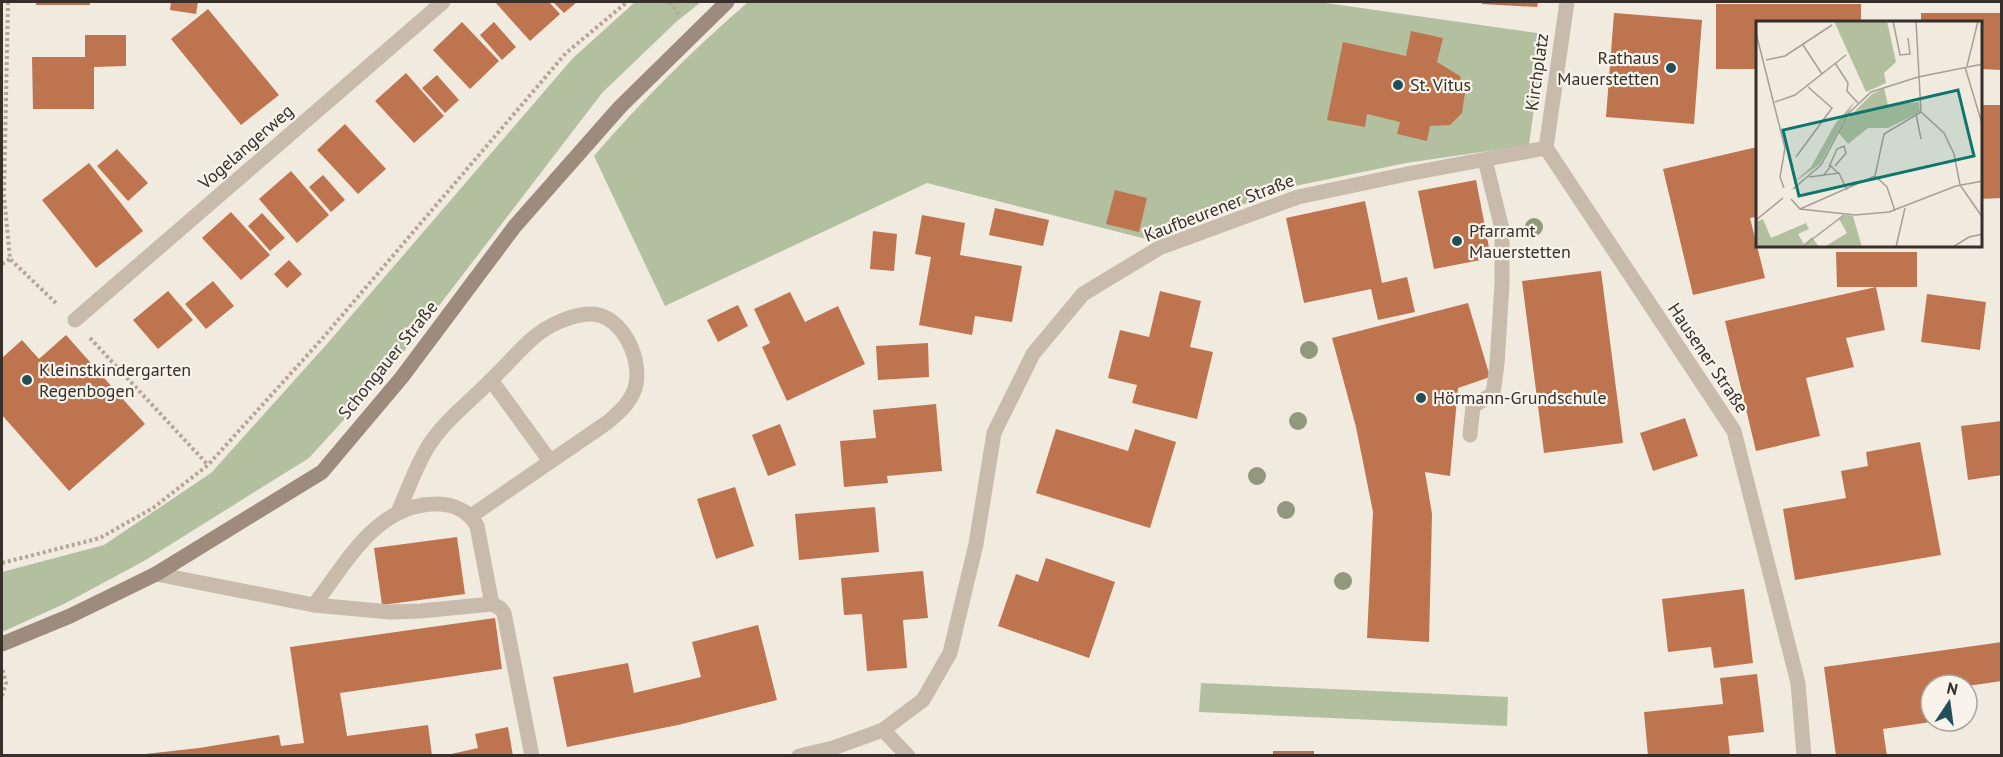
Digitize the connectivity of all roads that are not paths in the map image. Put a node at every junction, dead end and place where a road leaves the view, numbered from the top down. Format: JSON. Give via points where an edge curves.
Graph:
{"nodes":[{"id":1,"x":443,"y":2,"type":"edge"},
{"id":2,"x":728,"y":2,"type":"edge"},
{"id":3,"x":1567,"y":2,"type":"edge"},
{"id":4,"x":1546,"y":148,"type":"junction"},
{"id":5,"x":1485,"y":160,"type":"junction"},
{"id":6,"x":75,"y":320,"type":"road end"},
{"id":7,"x":491,"y":380,"type":"junction"},
{"id":8,"x":1470,"y":435,"type":"dead end"},
{"id":9,"x":550,"y":461,"type":"junction"},
{"id":10,"x":398,"y":512,"type":"junction"},
{"id":11,"x":471,"y":516,"type":"junction"},
{"id":12,"x":156,"y":574,"type":"junction"},
{"id":13,"x":492,"y":604,"type":"junction"},
{"id":14,"x":314,"y":605,"type":"junction"},
{"id":15,"x":2,"y":644,"type":"edge"},
{"id":16,"x":883,"y":730,"type":"junction"},
{"id":17,"x":532,"y":756,"type":"edge"},
{"id":18,"x":799,"y":756,"type":"edge"},
{"id":19,"x":908,"y":756,"type":"edge"},
{"id":20,"x":1804,"y":756,"type":"edge"}],
"edges":[{"from":1,"to":6,"type":"street","name":"Vogelangerweg"},
{"from":2,"to":12,"type":"main road","name":"Schongauer Straße","via":[[620,106],[515,226],[402,377],[322,472]]},
{"from":3,"to":4,"type":"street","name":"Kirchplatz"},
{"from":4,"to":5,"type":"street","name":"Kaufbeurener Straße"},
{"from":4,"to":20,"type":"street","name":"Hausener Straße","via":[[1734,431],[1798,683]]},
{"from":5,"to":8,"type":"street","via":[[1502,229],[1501,295],[1493,394],[1473,406]]},
{"from":5,"to":16,"type":"street","name":"Kaufbeurener Straße","via":[[1299,197],[1159,248],[1083,294],[1033,354],[994,433],[976,544],[950,653],[923,700]]},
{"from":7,"to":9,"type":"street"},
{"from":7,"to":9,"type":"street","via":[[533,338],[569,318],[603,315],[627,339],[637,375],[624,407]]},
{"from":7,"to":10,"type":"street","via":[[426,449]]},
{"from":9,"to":11,"type":"street"},
{"from":10,"to":11,"type":"street","via":[[444,504]]},
{"from":10,"to":14,"type":"street","via":[[364,539]]},
{"from":11,"to":13,"type":"street","via":[[477,526]]},
{"from":12,"to":14,"type":"street"},
{"from":12,"to":15,"type":"main road","name":"Schongauer Straße"},
{"from":13,"to":14,"type":"street","via":[[390,612]]},
{"from":13,"to":17,"type":"street","via":[[504,614]]},
{"from":16,"to":18,"type":"street","name":"Kaufbeurener Straße"},
{"from":16,"to":19,"type":"street"}]}
